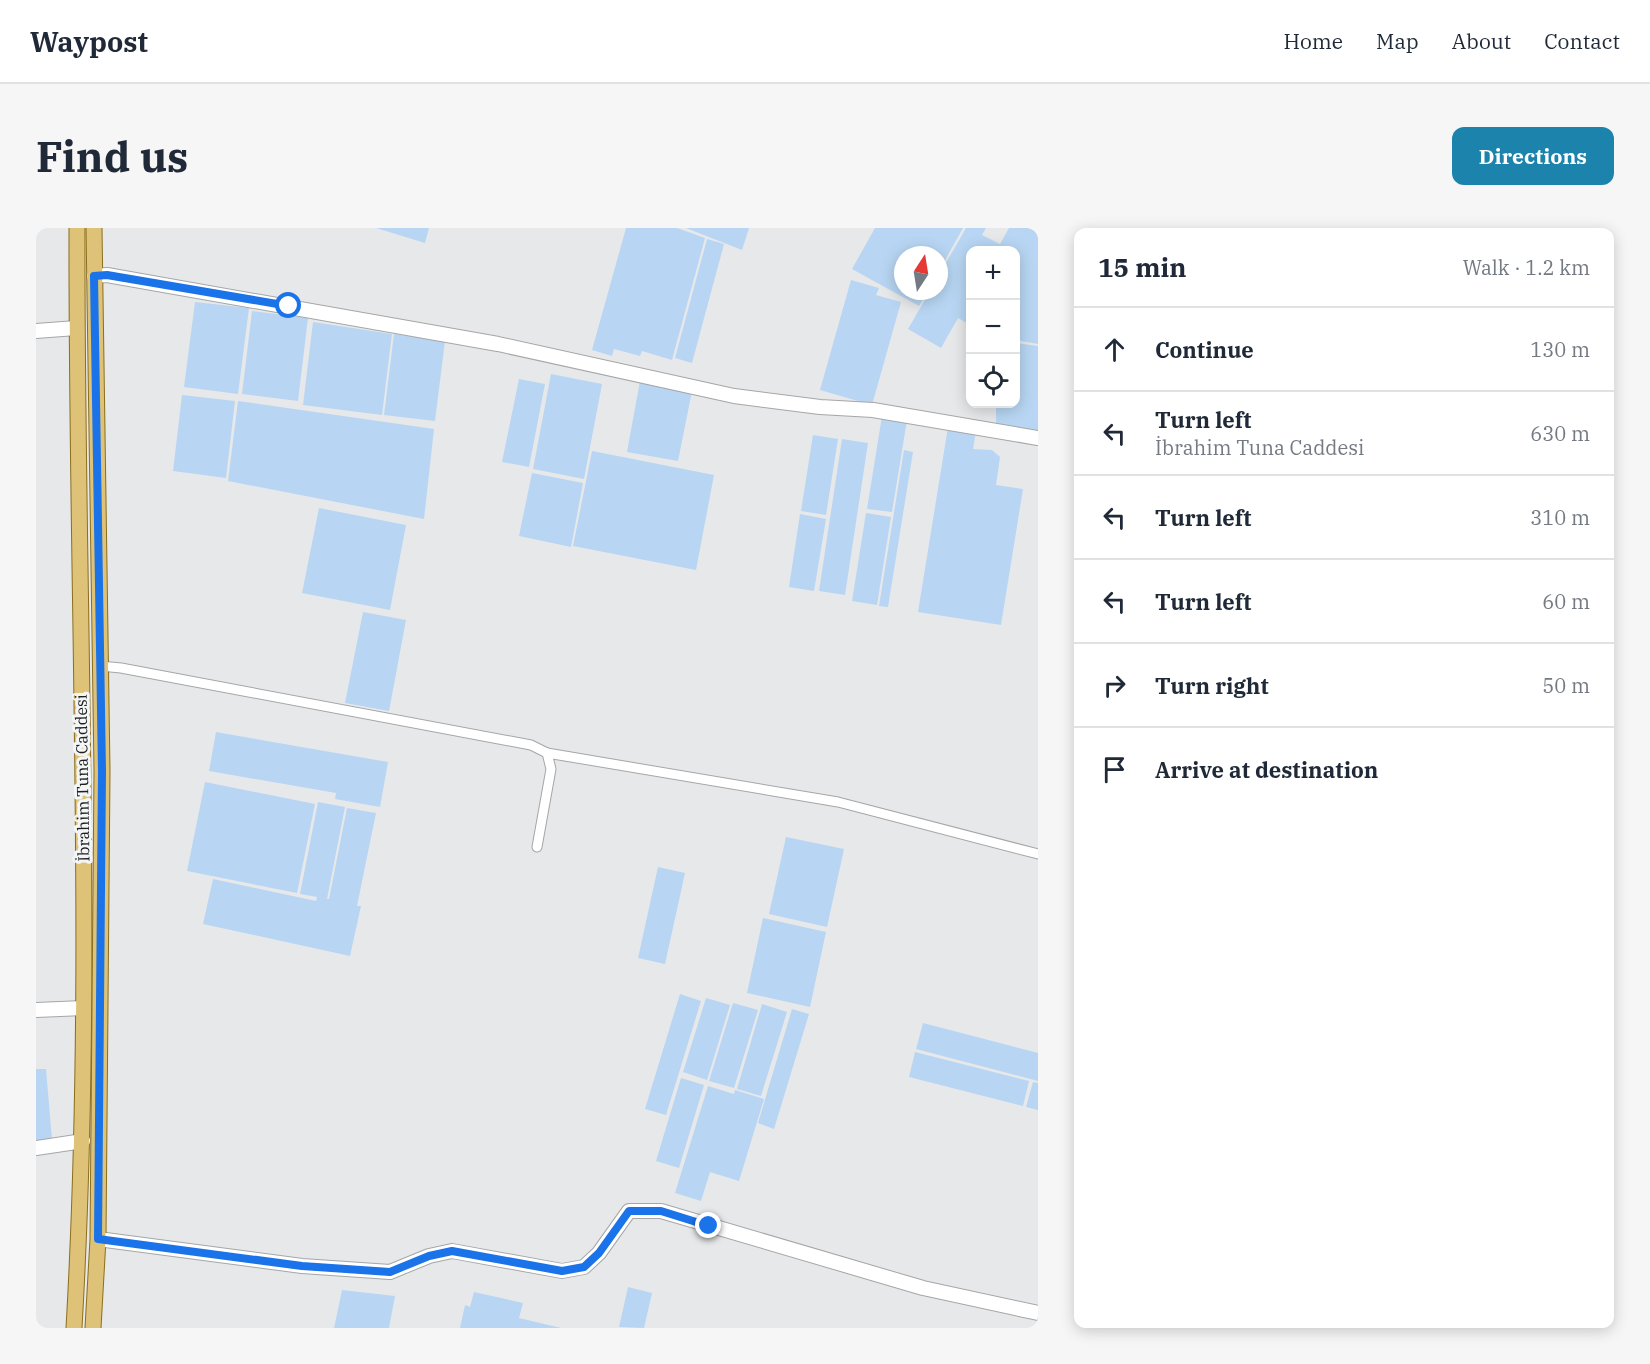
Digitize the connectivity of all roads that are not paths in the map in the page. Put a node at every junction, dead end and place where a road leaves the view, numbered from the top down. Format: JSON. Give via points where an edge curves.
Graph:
{"nodes":[{"id":1,"x":76,"y":228,"type":"edge"},
{"id":2,"x":94,"y":228,"type":"edge"},
{"id":3,"x":94,"y":276,"type":"junction"},
{"id":4,"x":76,"y":328,"type":"junction"},
{"id":5,"x":36,"y":331,"type":"edge"},
{"id":6,"x":1038,"y":438,"type":"edge"},
{"id":7,"x":100,"y":666,"type":"junction"},
{"id":8,"x":547,"y":753,"type":"junction"},
{"id":9,"x":537,"y":847,"type":"dead end"},
{"id":10,"x":1038,"y":854,"type":"edge"},
{"id":11,"x":84,"y":1008,"type":"junction"},
{"id":12,"x":36,"y":1010,"type":"edge"},
{"id":13,"x":82,"y":1142,"type":"junction"},
{"id":14,"x":36,"y":1148,"type":"edge"},
{"id":15,"x":98,"y":1239,"type":"junction"},
{"id":16,"x":1038,"y":1313,"type":"edge"},
{"id":17,"x":74,"y":1328,"type":"edge"},
{"id":18,"x":93,"y":1328,"type":"edge"}],
"edges":[{"from":1,"to":4,"type":"main road","name":"İbrahim Tuna Caddesi"},
{"from":2,"to":3,"type":"main road","name":"İbrahim Tuna Caddesi"},
{"from":3,"to":6,"type":"street","via":[[107,275],[498,344],[734,396],[873,410]]},
{"from":3,"to":7,"type":"main road","name":"İbrahim Tuna Caddesi"},
{"from":4,"to":5,"type":"street"},
{"from":4,"to":11,"type":"main road","name":"İbrahim Tuna Caddesi"},
{"from":7,"to":8,"type":"street","via":[[531,745]]},
{"from":7,"to":15,"type":"main road","name":"İbrahim Tuna Caddesi"},
{"from":8,"to":9,"type":"street","via":[[551,769]]},
{"from":8,"to":10,"type":"street","via":[[838,802]]},
{"from":11,"to":12,"type":"street"},
{"from":11,"to":13,"type":"main road","name":"İbrahim Tuna Caddesi"},
{"from":13,"to":14,"type":"street"},
{"from":13,"to":17,"type":"main road","name":"İbrahim Tuna Caddesi"},
{"from":15,"to":16,"type":"street","via":[[313,1267],[390,1272],[452,1251],[562,1271],[584,1267],[629,1211],[661,1211],[923,1288]]},
{"from":15,"to":18,"type":"main road","name":"İbrahim Tuna Caddesi"}]}
